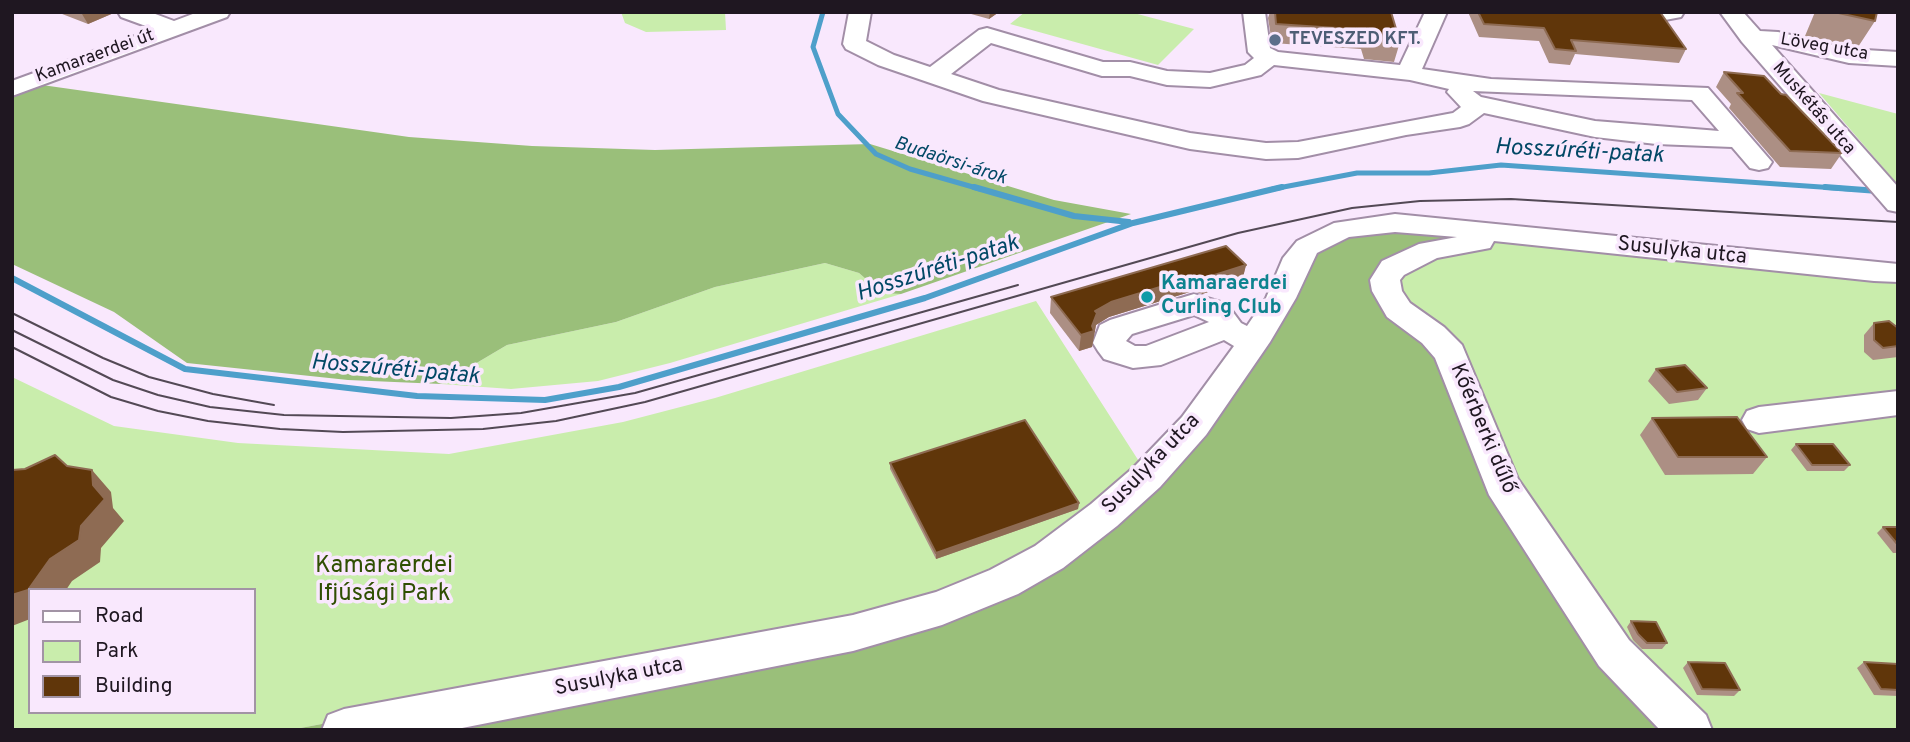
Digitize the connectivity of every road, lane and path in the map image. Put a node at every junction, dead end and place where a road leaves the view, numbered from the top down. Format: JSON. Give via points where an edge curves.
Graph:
{"nodes":[{"id":1,"x":129,"y":12,"type":"edge"},
{"id":2,"x":219,"y":12,"type":"edge"},
{"id":3,"x":860,"y":12,"type":"edge"},
{"id":4,"x":1254,"y":12,"type":"edge"},
{"id":5,"x":1436,"y":12,"type":"edge"},
{"id":6,"x":1563,"y":12,"type":"edge"},
{"id":7,"x":1673,"y":12,"type":"edge"},
{"id":8,"x":1731,"y":12,"type":"edge"},
{"id":9,"x":1766,"y":12,"type":"edge"},
{"id":10,"x":169,"y":21,"type":"edge"},
{"id":11,"x":1750,"y":37,"type":"junction"},
{"id":12,"x":1793,"y":43,"type":"junction"},
{"id":13,"x":92,"y":46,"type":"dead end"},
{"id":14,"x":1269,"y":57,"type":"junction"},
{"id":15,"x":1898,"y":59,"type":"edge"},
{"id":16,"x":1411,"y":67,"type":"junction"},
{"id":17,"x":12,"y":75,"type":"edge"},
{"id":18,"x":933,"y":76,"type":"junction"},
{"id":19,"x":1687,"y":78,"type":"junction"},
{"id":20,"x":1719,"y":79,"type":"dead end"},
{"id":21,"x":1444,"y":81,"type":"junction"},
{"id":22,"x":12,"y":89,"type":"edge"},
{"id":23,"x":1473,"y":103,"type":"junction"},
{"id":24,"x":1740,"y":140,"type":"junction"},
{"id":25,"x":1759,"y":162,"type":"dead end"},
{"id":26,"x":1898,"y":204,"type":"edge"},
{"id":27,"x":1516,"y":234,"type":"junction"},
{"id":28,"x":1898,"y":272,"type":"edge"},
{"id":29,"x":1898,"y":403,"type":"edge"},
{"id":30,"x":1759,"y":420,"type":"dead end"},
{"id":31,"x":344,"y":730,"type":"edge"},
{"id":32,"x":1690,"y":730,"type":"edge"}],
"edges":[{"from":1,"to":10,"type":"street"},
{"from":2,"to":10,"type":"street","name":"Kamaraerdei út"},
{"from":3,"to":18,"type":"street","via":[[854,44]]},
{"from":4,"to":14,"type":"street","via":[[1259,52]]},
{"from":5,"to":16,"type":"street"},
{"from":6,"to":7,"type":"street","via":[[1644,17]]},
{"from":8,"to":11,"type":"street","name":"Muskétás utca"},
{"from":9,"to":12,"type":"street"},
{"from":10,"to":22,"type":"street","name":"Kamaraerdei út"},
{"from":11,"to":12,"type":"street","name":"Löveg utca"},
{"from":11,"to":26,"type":"street","name":"Muskétás utca"},
{"from":12,"to":15,"type":"street","name":"Löveg utca","via":[[1849,56]]},
{"from":13,"to":17,"type":"street"},
{"from":14,"to":16,"type":"street"},
{"from":14,"to":18,"type":"street","via":[[1254,70],[1210,80],[1167,78],[1130,69],[1102,69],[987,35]]},
{"from":16,"to":19,"type":"street","via":[[1642,71]]},
{"from":16,"to":21,"type":"street"},
{"from":18,"to":23,"type":"street","via":[[992,96],[1189,141],[1266,151],[1298,150],[1460,119],[1473,110]]},
{"from":19,"to":20,"type":"street"},
{"from":19,"to":21,"type":"street","via":[[1491,86]]},
{"from":19,"to":24,"type":"street"},
{"from":21,"to":23,"type":"street"},
{"from":23,"to":24,"type":"street","via":[[1595,129]]},
{"from":24,"to":25,"type":"street"},
{"from":27,"to":28,"type":"street","name":"Susulyka utca"},
{"from":27,"to":31,"type":"street","name":"Susulyka utca","via":[[1395,223],[1344,229],[1307,247],[1280,298],[1239,335],[1194,426],[1104,515],[1049,557],[1004,582],[942,608],[853,633]]},
{"from":27,"to":32,"type":"street","name":"Kőérberki dűlő","via":[[1429,250],[1393,268],[1385,280],[1387,291],[1398,310],[1450,353],[1503,485],[1614,653]]},
{"from":29,"to":30,"type":"street"}]}
